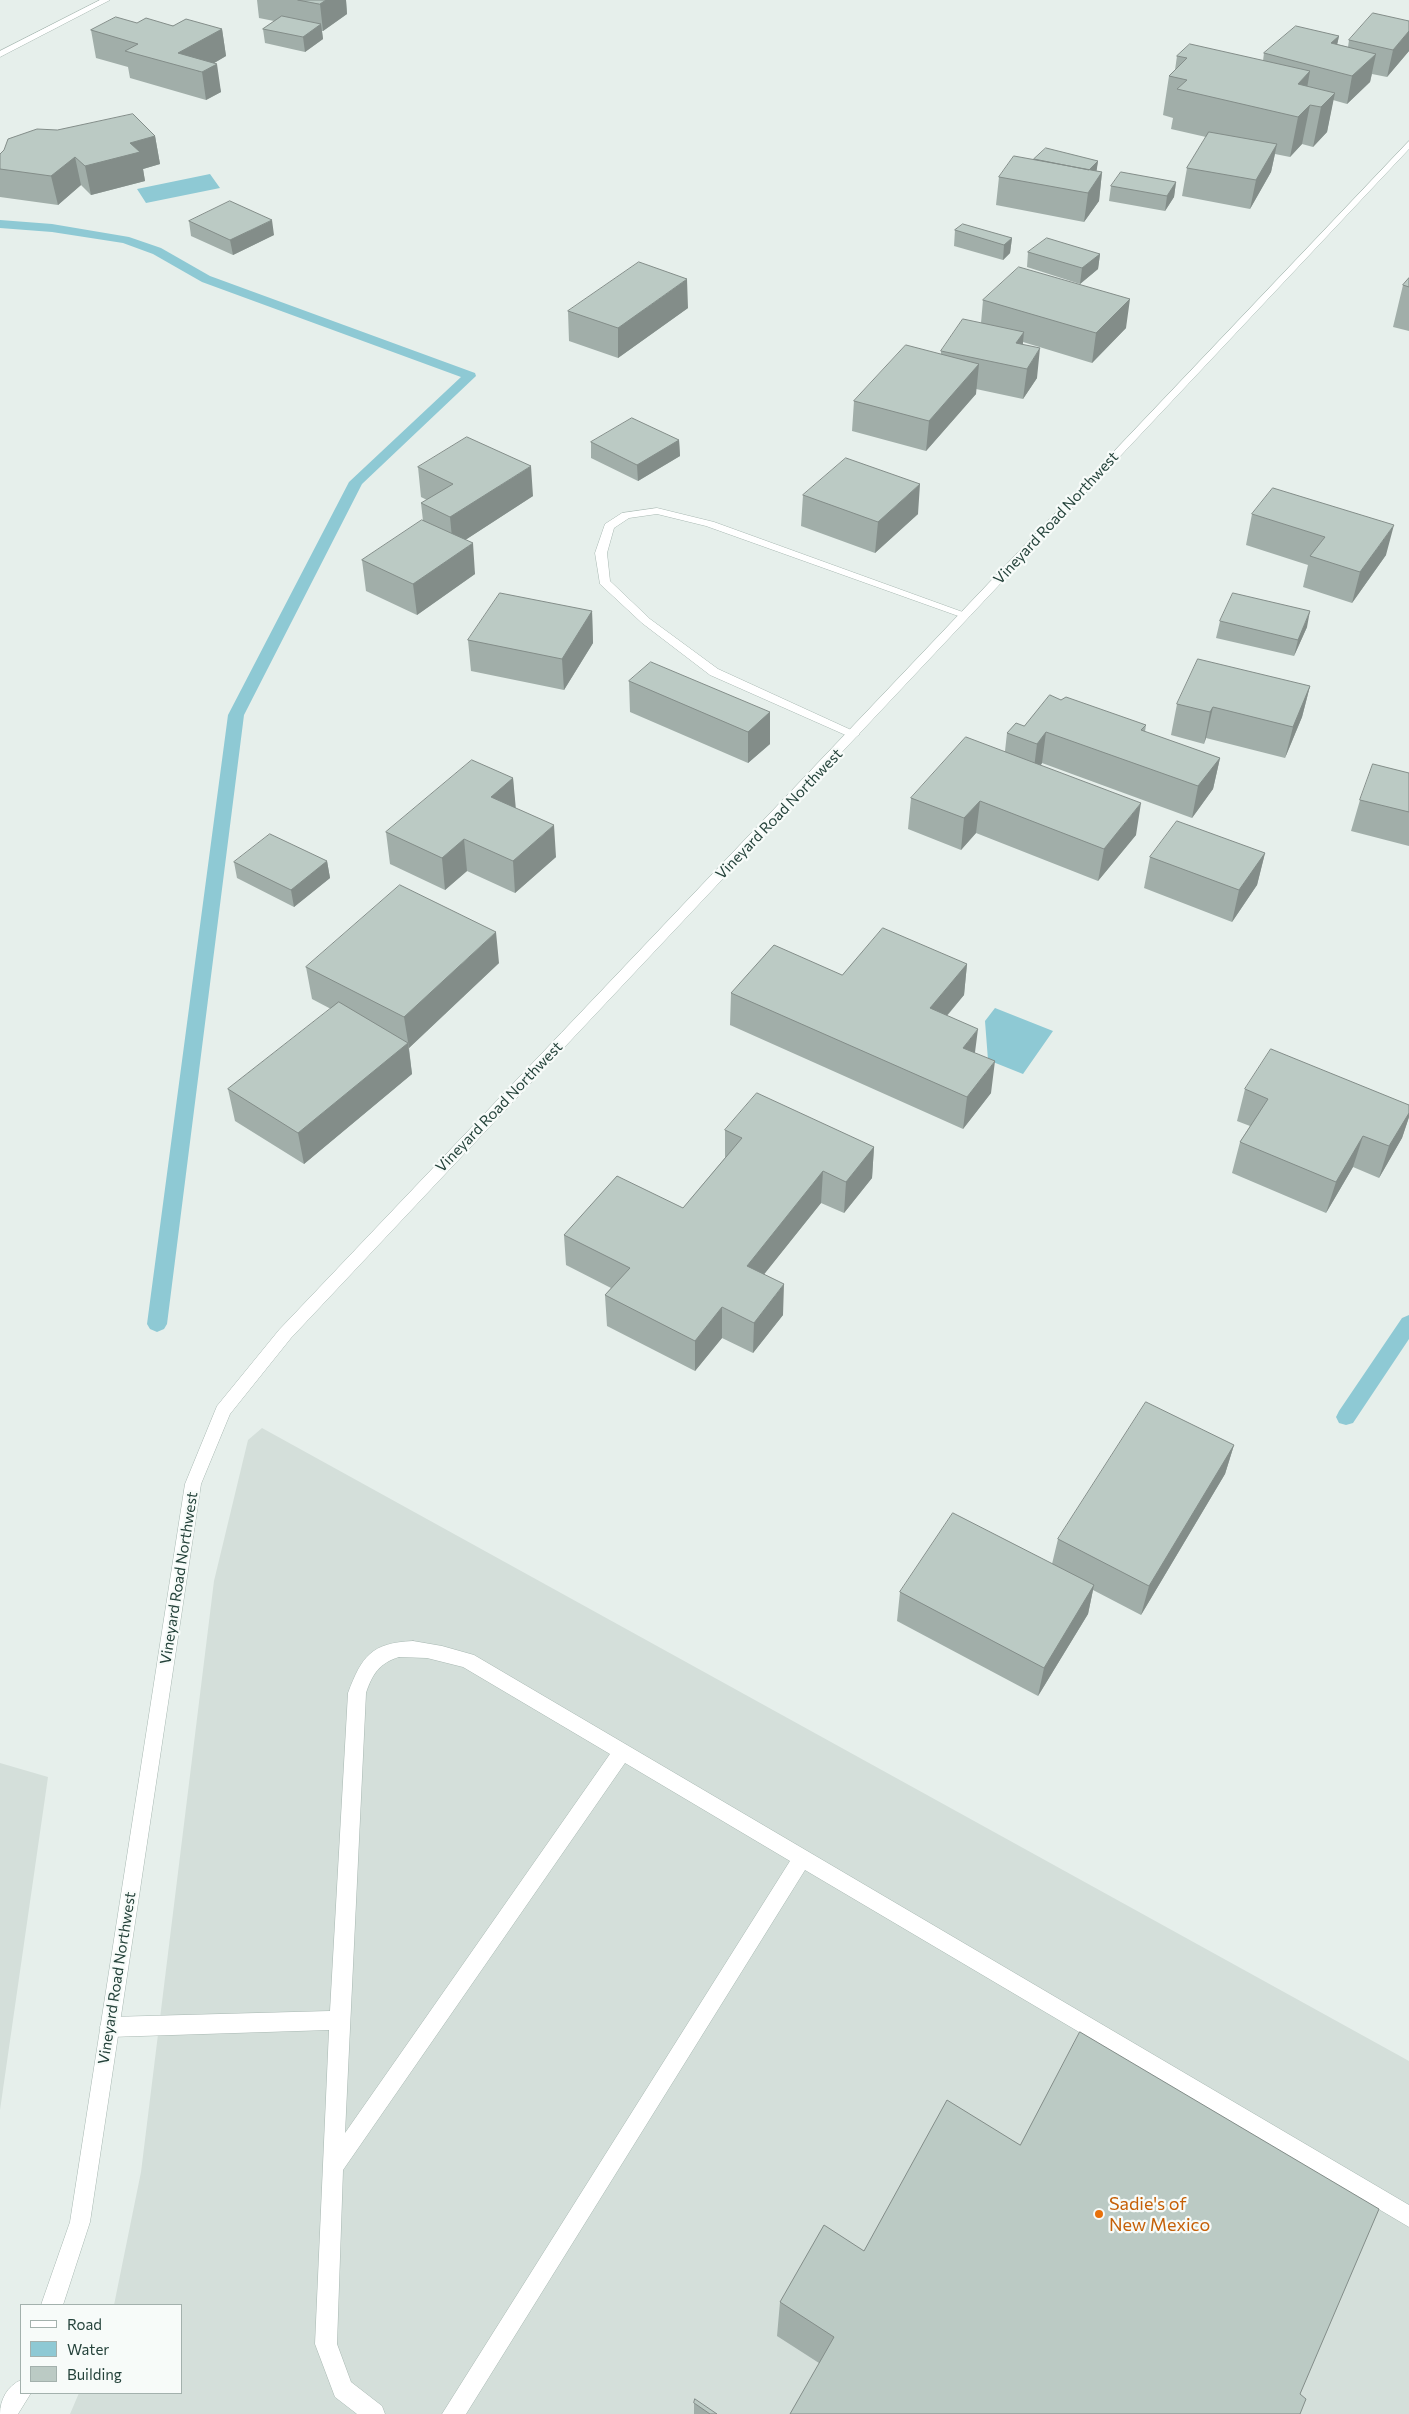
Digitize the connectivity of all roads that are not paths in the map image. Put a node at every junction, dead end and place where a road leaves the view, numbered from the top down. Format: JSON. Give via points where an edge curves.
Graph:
{"nodes":[{"id":1,"x":106,"y":0,"type":"edge"},
{"id":2,"x":0,"y":54,"type":"edge"},
{"id":3,"x":1409,"y":144,"type":"edge"},
{"id":4,"x":965,"y":615,"type":"junction"},
{"id":5,"x":854,"y":734,"type":"junction"},
{"id":6,"x":622,"y":1752,"type":"junction"},
{"id":7,"x":802,"y":1858,"type":"junction"},
{"id":8,"x":339,"y":2020,"type":"junction"},
{"id":9,"x":110,"y":2027,"type":"junction"},
{"id":10,"x":333,"y":2166,"type":"junction"},
{"id":11,"x":1409,"y":2217,"type":"edge"},
{"id":12,"x":52,"y":2304,"type":"edge"},
{"id":13,"x":20,"y":2392,"type":"edge"},
{"id":14,"x":5,"y":2414,"type":"edge"},
{"id":15,"x":374,"y":2414,"type":"edge"},
{"id":16,"x":454,"y":2414,"type":"edge"}],
"edges":[{"from":1,"to":2,"type":"street"},
{"from":3,"to":4,"type":"street","name":"Vineyard Road Northwest"},
{"from":4,"to":5,"type":"street","name":"Vineyard Road Northwest"},
{"from":4,"to":5,"type":"street","via":[[710,524],[657,511],[626,515],[609,526],[600,553],[604,582],[646,621],[714,672]]},
{"from":5,"to":9,"type":"street","name":"Vineyard Road Northwest","via":[[285,1334],[223,1411],[193,1484]]},
{"from":6,"to":7,"type":"street"},
{"from":6,"to":8,"type":"street","via":[[468,1660],[424,1649],[386,1652],[365,1670],[357,1693]]},
{"from":6,"to":10,"type":"street"},
{"from":7,"to":11,"type":"street"},
{"from":7,"to":16,"type":"street"},
{"from":8,"to":9,"type":"street"},
{"from":8,"to":10,"type":"street"},
{"from":9,"to":12,"type":"street","name":"Vineyard Road Northwest","via":[[80,2222]]},
{"from":10,"to":15,"type":"street","via":[[326,2344],[343,2389]]},
{"from":13,"to":14,"type":"street"}]}
